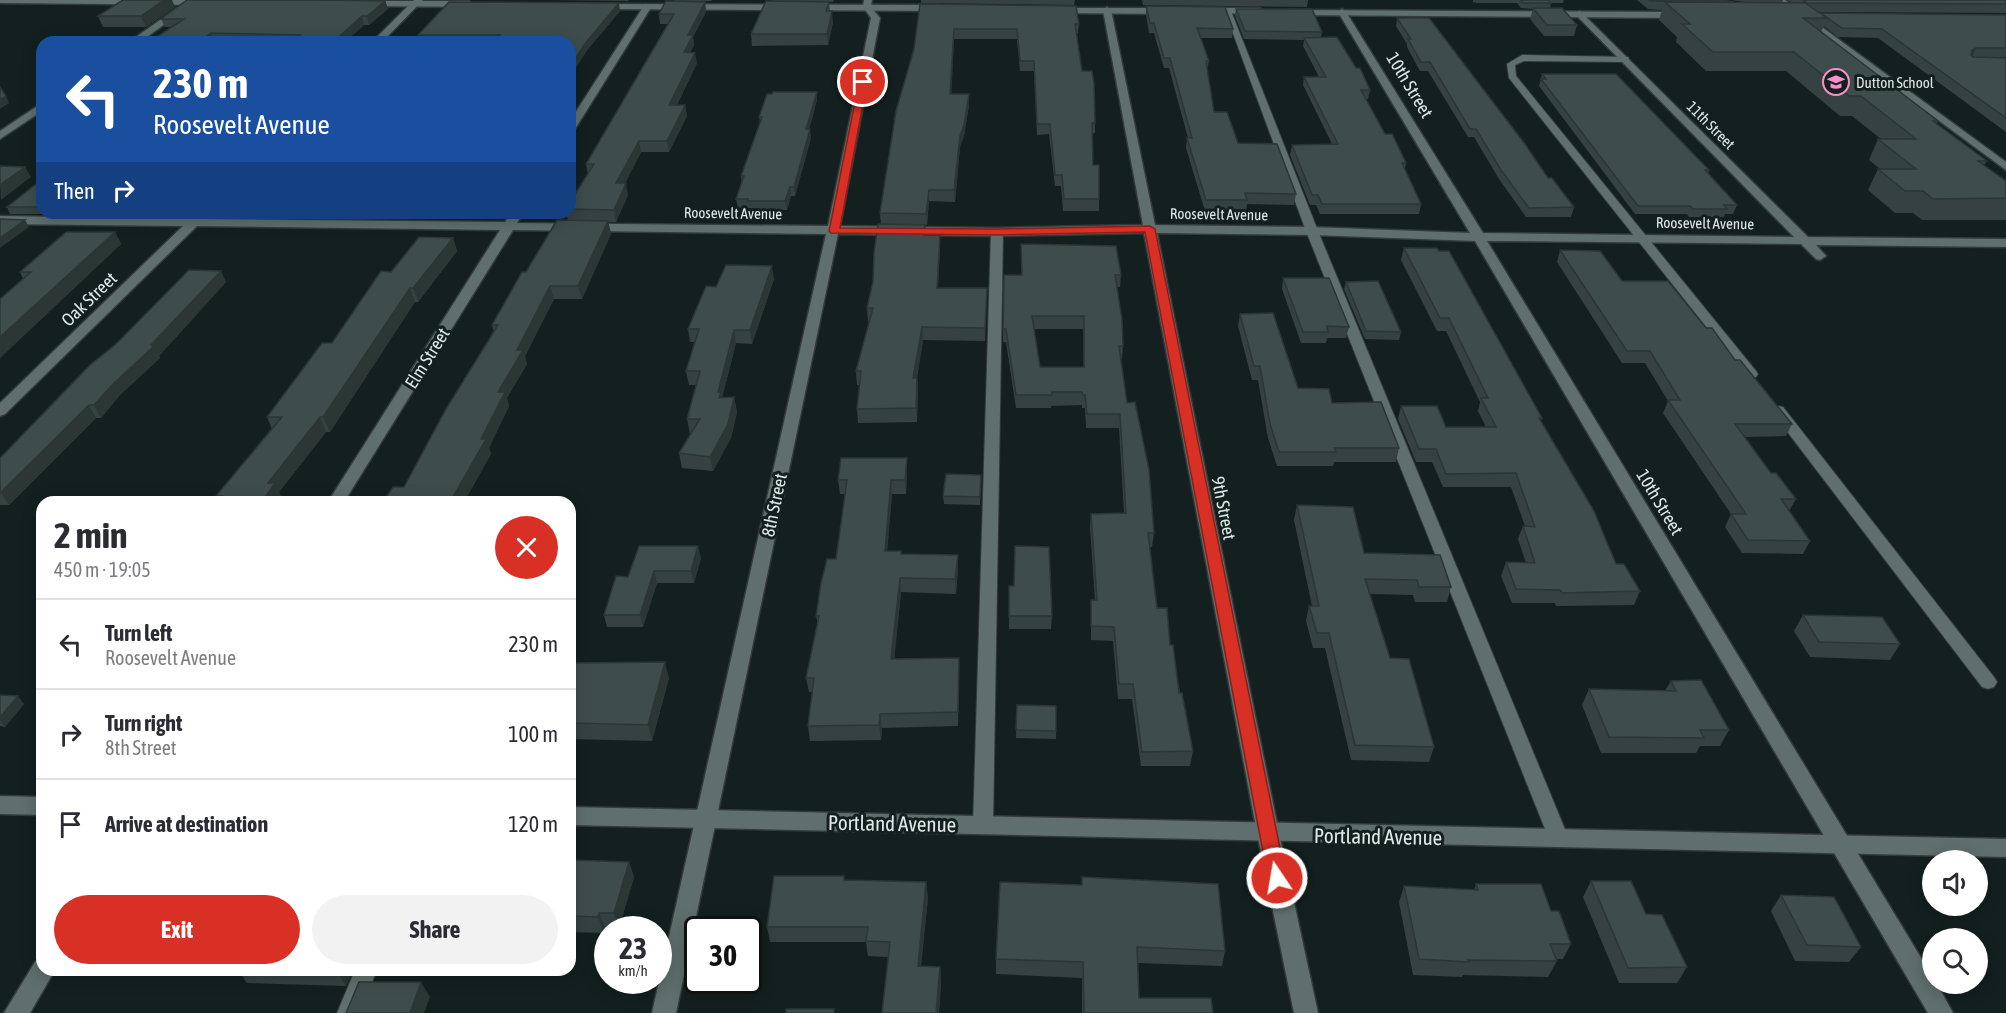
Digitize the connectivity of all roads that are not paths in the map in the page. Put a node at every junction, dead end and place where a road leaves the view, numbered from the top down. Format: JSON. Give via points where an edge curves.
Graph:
{"nodes":[{"id":1,"x":0,"y":0,"type":"edge"},
{"id":2,"x":1779,"y":0,"type":"edge"},
{"id":3,"x":191,"y":2,"type":"junction"},
{"id":4,"x":214,"y":2,"type":"edge"},
{"id":5,"x":417,"y":2,"type":"edge"},
{"id":6,"x":356,"y":3,"type":"edge"},
{"id":7,"x":485,"y":4,"type":"edge"},
{"id":8,"x":867,"y":4,"type":"edge"},
{"id":9,"x":590,"y":6,"type":"edge"},
{"id":10,"x":648,"y":6,"type":"junction"},
{"id":11,"x":947,"y":8,"type":"edge"},
{"id":12,"x":1050,"y":9,"type":"edge"},
{"id":13,"x":1107,"y":10,"type":"junction"},
{"id":14,"x":1179,"y":11,"type":"edge"},
{"id":15,"x":1191,"y":11,"type":"edge"},
{"id":16,"x":1227,"y":11,"type":"junction"},
{"id":17,"x":1273,"y":11,"type":"edge"},
{"id":18,"x":1285,"y":12,"type":"edge"},
{"id":19,"x":1342,"y":12,"type":"junction"},
{"id":20,"x":1580,"y":14,"type":"junction"},
{"id":21,"x":1777,"y":14,"type":"edge"},
{"id":22,"x":1696,"y":15,"type":"edge"},
{"id":23,"x":1800,"y":15,"type":"junction"},
{"id":24,"x":1823,"y":15,"type":"edge"},
{"id":25,"x":143,"y":36,"type":"edge"},
{"id":26,"x":382,"y":36,"type":"edge"},
{"id":27,"x":1625,"y":59,"type":"junction"},
{"id":28,"x":36,"y":110,"type":"edge"},
{"id":29,"x":576,"y":120,"type":"edge"},
{"id":30,"x":0,"y":136,"type":"edge"},
{"id":31,"x":2006,"y":167,"type":"edge"},
{"id":32,"x":197,"y":219,"type":"edge"},
{"id":33,"x":514,"y":219,"type":"edge"},
{"id":34,"x":0,"y":220,"type":"edge"},
{"id":35,"x":193,"y":223,"type":"junction"},
{"id":36,"x":509,"y":227,"type":"junction"},
{"id":37,"x":1150,"y":229,"type":"junction"},
{"id":38,"x":834,"y":231,"type":"junction"},
{"id":39,"x":1312,"y":231,"type":"junction"},
{"id":40,"x":997,"y":232,"type":"junction"},
{"id":41,"x":1479,"y":237,"type":"junction"},
{"id":42,"x":1644,"y":238,"type":"junction"},
{"id":43,"x":1804,"y":240,"type":"junction"},
{"id":44,"x":2006,"y":243,"type":"edge"},
{"id":45,"x":1820,"y":256,"type":"dead end"},
{"id":46,"x":1758,"y":383,"type":"edge"},
{"id":47,"x":1772,"y":402,"type":"edge"},
{"id":48,"x":0,"y":411,"type":"edge"},
{"id":49,"x":340,"y":496,"type":"edge"},
{"id":50,"x":1988,"y":682,"type":"dead end"},
{"id":51,"x":0,"y":805,"type":"edge"},
{"id":52,"x":36,"y":806,"type":"edge"},
{"id":53,"x":576,"y":816,"type":"edge"},
{"id":54,"x":705,"y":819,"type":"junction"},
{"id":55,"x":983,"y":826,"type":"junction"},
{"id":56,"x":1268,"y":833,"type":"junction"},
{"id":57,"x":1559,"y":839,"type":"junction"},
{"id":58,"x":1841,"y":844,"type":"junction"},
{"id":59,"x":2006,"y":848,"type":"edge"},
{"id":60,"x":39,"y":976,"type":"edge"},
{"id":61,"x":363,"y":976,"type":"edge"},
{"id":62,"x":16,"y":1013,"type":"edge"},
{"id":63,"x":348,"y":1013,"type":"edge"},
{"id":64,"x":664,"y":1013,"type":"edge"},
{"id":65,"x":1306,"y":1013,"type":"edge"},
{"id":66,"x":1941,"y":1013,"type":"edge"}],
"edges":[{"from":1,"to":3,"type":"street"},
{"from":2,"to":23,"type":"street"},
{"from":3,"to":4,"type":"street"},
{"from":3,"to":25,"type":"street"},
{"from":5,"to":6,"type":"street"},
{"from":5,"to":7,"type":"street"},
{"from":5,"to":26,"type":"street"},
{"from":8,"to":10,"type":"street"},
{"from":8,"to":11,"type":"street"},
{"from":8,"to":38,"type":"street","name":"8th Street","via":[[876,18]]},
{"from":9,"to":10,"type":"street"},
{"from":10,"to":29,"type":"street"},
{"from":12,"to":13,"type":"street"},
{"from":13,"to":14,"type":"street"},
{"from":13,"to":37,"type":"street","name":"9th Street"},
{"from":15,"to":16,"type":"street"},
{"from":16,"to":17,"type":"street"},
{"from":16,"to":39,"type":"lane"},
{"from":18,"to":19,"type":"street"},
{"from":19,"to":20,"type":"street"},
{"from":19,"to":41,"type":"street","name":"10th Street"},
{"from":20,"to":22,"type":"street"},
{"from":20,"to":27,"type":"street","name":"11th Street"},
{"from":21,"to":23,"type":"street"},
{"from":23,"to":24,"type":"street"},
{"from":23,"to":31,"type":"street"},
{"from":27,"to":42,"type":"lane","via":[[1522,58],[1511,64],[1512,76]]},
{"from":27,"to":43,"type":"street","name":"11th Street"},
{"from":28,"to":30,"type":"street"},
{"from":32,"to":35,"type":"street","name":"Oak Street"},
{"from":33,"to":36,"type":"street","name":"Elm Street"},
{"from":34,"to":35,"type":"street","name":"Roosevelt Avenue"},
{"from":35,"to":36,"type":"street","name":"Roosevelt Avenue"},
{"from":35,"to":48,"type":"street","name":"Oak Street"},
{"from":36,"to":38,"type":"street","name":"Roosevelt Avenue"},
{"from":36,"to":49,"type":"street","name":"Elm Street"},
{"from":37,"to":39,"type":"street","name":"Roosevelt Avenue"},
{"from":37,"to":40,"type":"street","name":"Roosevelt Avenue"},
{"from":37,"to":56,"type":"street","name":"9th Street"},
{"from":38,"to":40,"type":"street","name":"Roosevelt Avenue"},
{"from":38,"to":54,"type":"street","name":"8th Street"},
{"from":39,"to":41,"type":"street","name":"Roosevelt Avenue"},
{"from":39,"to":57,"type":"lane"},
{"from":40,"to":55,"type":"lane"},
{"from":41,"to":42,"type":"street","name":"Roosevelt Avenue"},
{"from":41,"to":58,"type":"street","name":"10th Street"},
{"from":42,"to":43,"type":"street","name":"Roosevelt Avenue"},
{"from":42,"to":46,"type":"lane"},
{"from":43,"to":44,"type":"street","name":"Roosevelt Avenue"},
{"from":43,"to":45,"type":"street","name":"11th Street"},
{"from":47,"to":50,"type":"lane"},
{"from":51,"to":52,"type":"street"},
{"from":53,"to":54,"type":"street","name":"Portland Avenue"},
{"from":54,"to":55,"type":"street","name":"Portland Avenue"},
{"from":54,"to":64,"type":"street","name":"8th Street"},
{"from":55,"to":56,"type":"street","name":"Portland Avenue"},
{"from":56,"to":57,"type":"street","name":"Portland Avenue"},
{"from":56,"to":65,"type":"street","name":"9th Street"},
{"from":57,"to":58,"type":"street","name":"Portland Avenue"},
{"from":58,"to":59,"type":"street","name":"Portland Avenue"},
{"from":58,"to":66,"type":"street","name":"10th Street"},
{"from":60,"to":62,"type":"street"},
{"from":61,"to":63,"type":"lane"}]}
